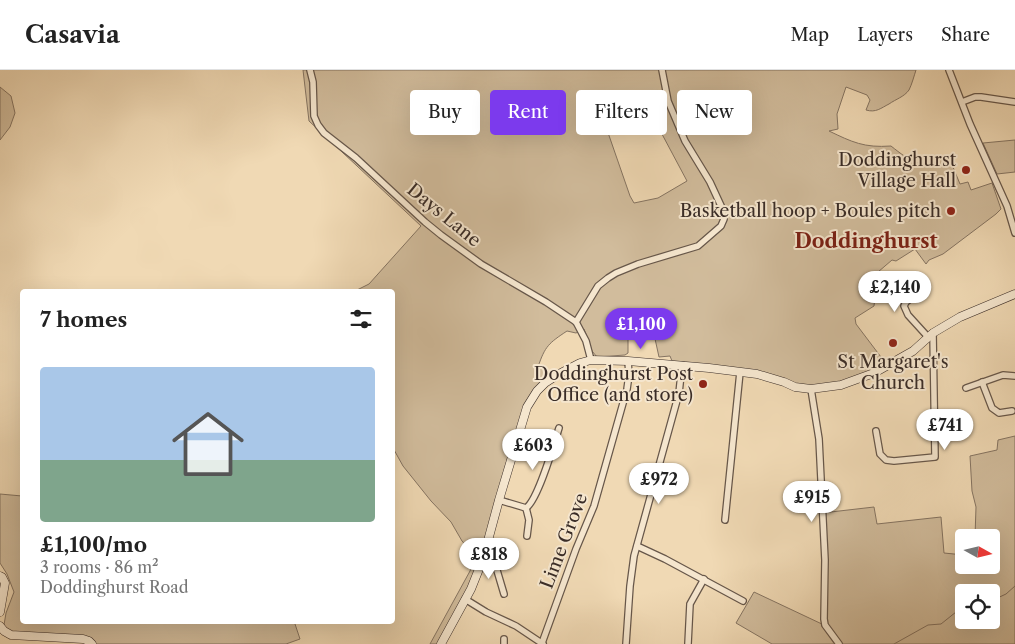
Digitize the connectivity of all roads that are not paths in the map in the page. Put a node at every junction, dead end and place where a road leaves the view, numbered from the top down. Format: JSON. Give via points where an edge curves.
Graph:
{"nodes":[{"id":1,"x":310,"y":70,"type":"edge"},
{"id":2,"x":662,"y":70,"type":"edge"},
{"id":3,"x":949,"y":70,"type":"edge"},
{"id":4,"x":962,"y":102,"type":"junction"},
{"id":5,"x":1015,"y":102,"type":"edge"},
{"id":6,"x":1015,"y":203,"type":"edge"},
{"id":7,"x":1007,"y":206,"type":"junction"},
{"id":8,"x":1015,"y":233,"type":"edge"},
{"id":9,"x":920,"y":291,"type":"dead end"},
{"id":10,"x":1015,"y":294,"type":"edge"},
{"id":11,"x":576,"y":322,"type":"junction"},
{"id":12,"x":930,"y":335,"type":"junction"},
{"id":13,"x":591,"y":360,"type":"junction"},
{"id":14,"x":628,"y":361,"type":"junction"},
{"id":15,"x":682,"y":365,"type":"junction"},
{"id":16,"x":740,"y":372,"type":"junction"},
{"id":17,"x":1015,"y":376,"type":"edge"},
{"id":18,"x":982,"y":382,"type":"junction"},
{"id":19,"x":966,"y":388,"type":"dead end"},
{"id":20,"x":811,"y":389,"type":"junction"},
{"id":21,"x":1012,"y":411,"type":"dead end"},
{"id":22,"x":559,"y":428,"type":"dead end"},
{"id":23,"x":876,"y":431,"type":"dead end"},
{"id":24,"x":499,"y":500,"type":"junction"},
{"id":25,"x":526,"y":508,"type":"junction"},
{"id":26,"x":725,"y":520,"type":"dead end"},
{"id":27,"x":527,"y":536,"type":"dead end"},
{"id":28,"x":638,"y":546,"type":"junction"},
{"id":29,"x":484,"y":559,"type":"junction"},
{"id":30,"x":0,"y":576,"type":"edge"},
{"id":31,"x":704,"y":580,"type":"junction"},
{"id":32,"x":504,"y":594,"type":"dead end"},
{"id":33,"x":465,"y":599,"type":"junction"},
{"id":34,"x":743,"y":601,"type":"dead end"},
{"id":35,"x":0,"y":612,"type":"edge"},
{"id":36,"x":0,"y":626,"type":"edge"},
{"id":37,"x":92,"y":644,"type":"edge"},
{"id":38,"x":441,"y":644,"type":"edge"},
{"id":39,"x":542,"y":644,"type":"edge"},
{"id":40,"x":626,"y":644,"type":"edge"},
{"id":41,"x":688,"y":644,"type":"edge"},
{"id":42,"x":839,"y":644,"type":"edge"}],
"edges":[{"from":1,"to":11,"type":"street","name":"Days Lane","via":[[314,116],[324,133],[441,236]]},
{"from":2,"to":11,"type":"street","via":[[668,101],[685,141],[710,182],[724,219],[721,226],[698,246],[638,264],[608,278],[598,286]]},
{"from":3,"to":4,"type":"street"},
{"from":4,"to":5,"type":"street","via":[[981,97]]},
{"from":4,"to":7,"type":"street"},
{"from":6,"to":7,"type":"street"},
{"from":7,"to":8,"type":"street"},
{"from":9,"to":12,"type":"street","via":[[904,306]]},
{"from":10,"to":12,"type":"street","via":[[960,317]]},
{"from":11,"to":13,"type":"street"},
{"from":12,"to":20,"type":"street","via":[[913,351],[874,373],[840,385]]},
{"from":12,"to":23,"type":"street","via":[[935,457],[886,460],[880,454]]},
{"from":13,"to":14,"type":"street"},
{"from":13,"to":24,"type":"street","via":[[545,383],[531,399]]},
{"from":14,"to":15,"type":"street"},
{"from":14,"to":39,"type":"street","name":"Lime Grove","via":[[627,389],[594,506]]},
{"from":15,"to":16,"type":"street"},
{"from":15,"to":28,"type":"street","via":[[679,393]]},
{"from":16,"to":20,"type":"street"},
{"from":16,"to":26,"type":"street"},
{"from":17,"to":18,"type":"street","via":[[1003,375]]},
{"from":18,"to":19,"type":"street"},
{"from":18,"to":21,"type":"street","via":[[992,408],[999,413]]},
{"from":20,"to":42,"type":"street","via":[[820,440],[824,619]]},
{"from":22,"to":25,"type":"street","via":[[533,500]]},
{"from":24,"to":25,"type":"street"},
{"from":24,"to":29,"type":"street"},
{"from":25,"to":27,"type":"street","via":[[529,520]]},
{"from":28,"to":31,"type":"street"},
{"from":28,"to":40,"type":"street","via":[[630,586]]},
{"from":29,"to":32,"type":"street","via":[[496,567]]},
{"from":29,"to":33,"type":"street"},
{"from":30,"to":35,"type":"street","via":[[6,583]]},
{"from":31,"to":34,"type":"street"},
{"from":31,"to":41,"type":"street","via":[[690,604]]},
{"from":33,"to":38,"type":"street"},
{"from":33,"to":39,"type":"street"},
{"from":36,"to":37,"type":"street","via":[[11,635],[83,638]]}]}
